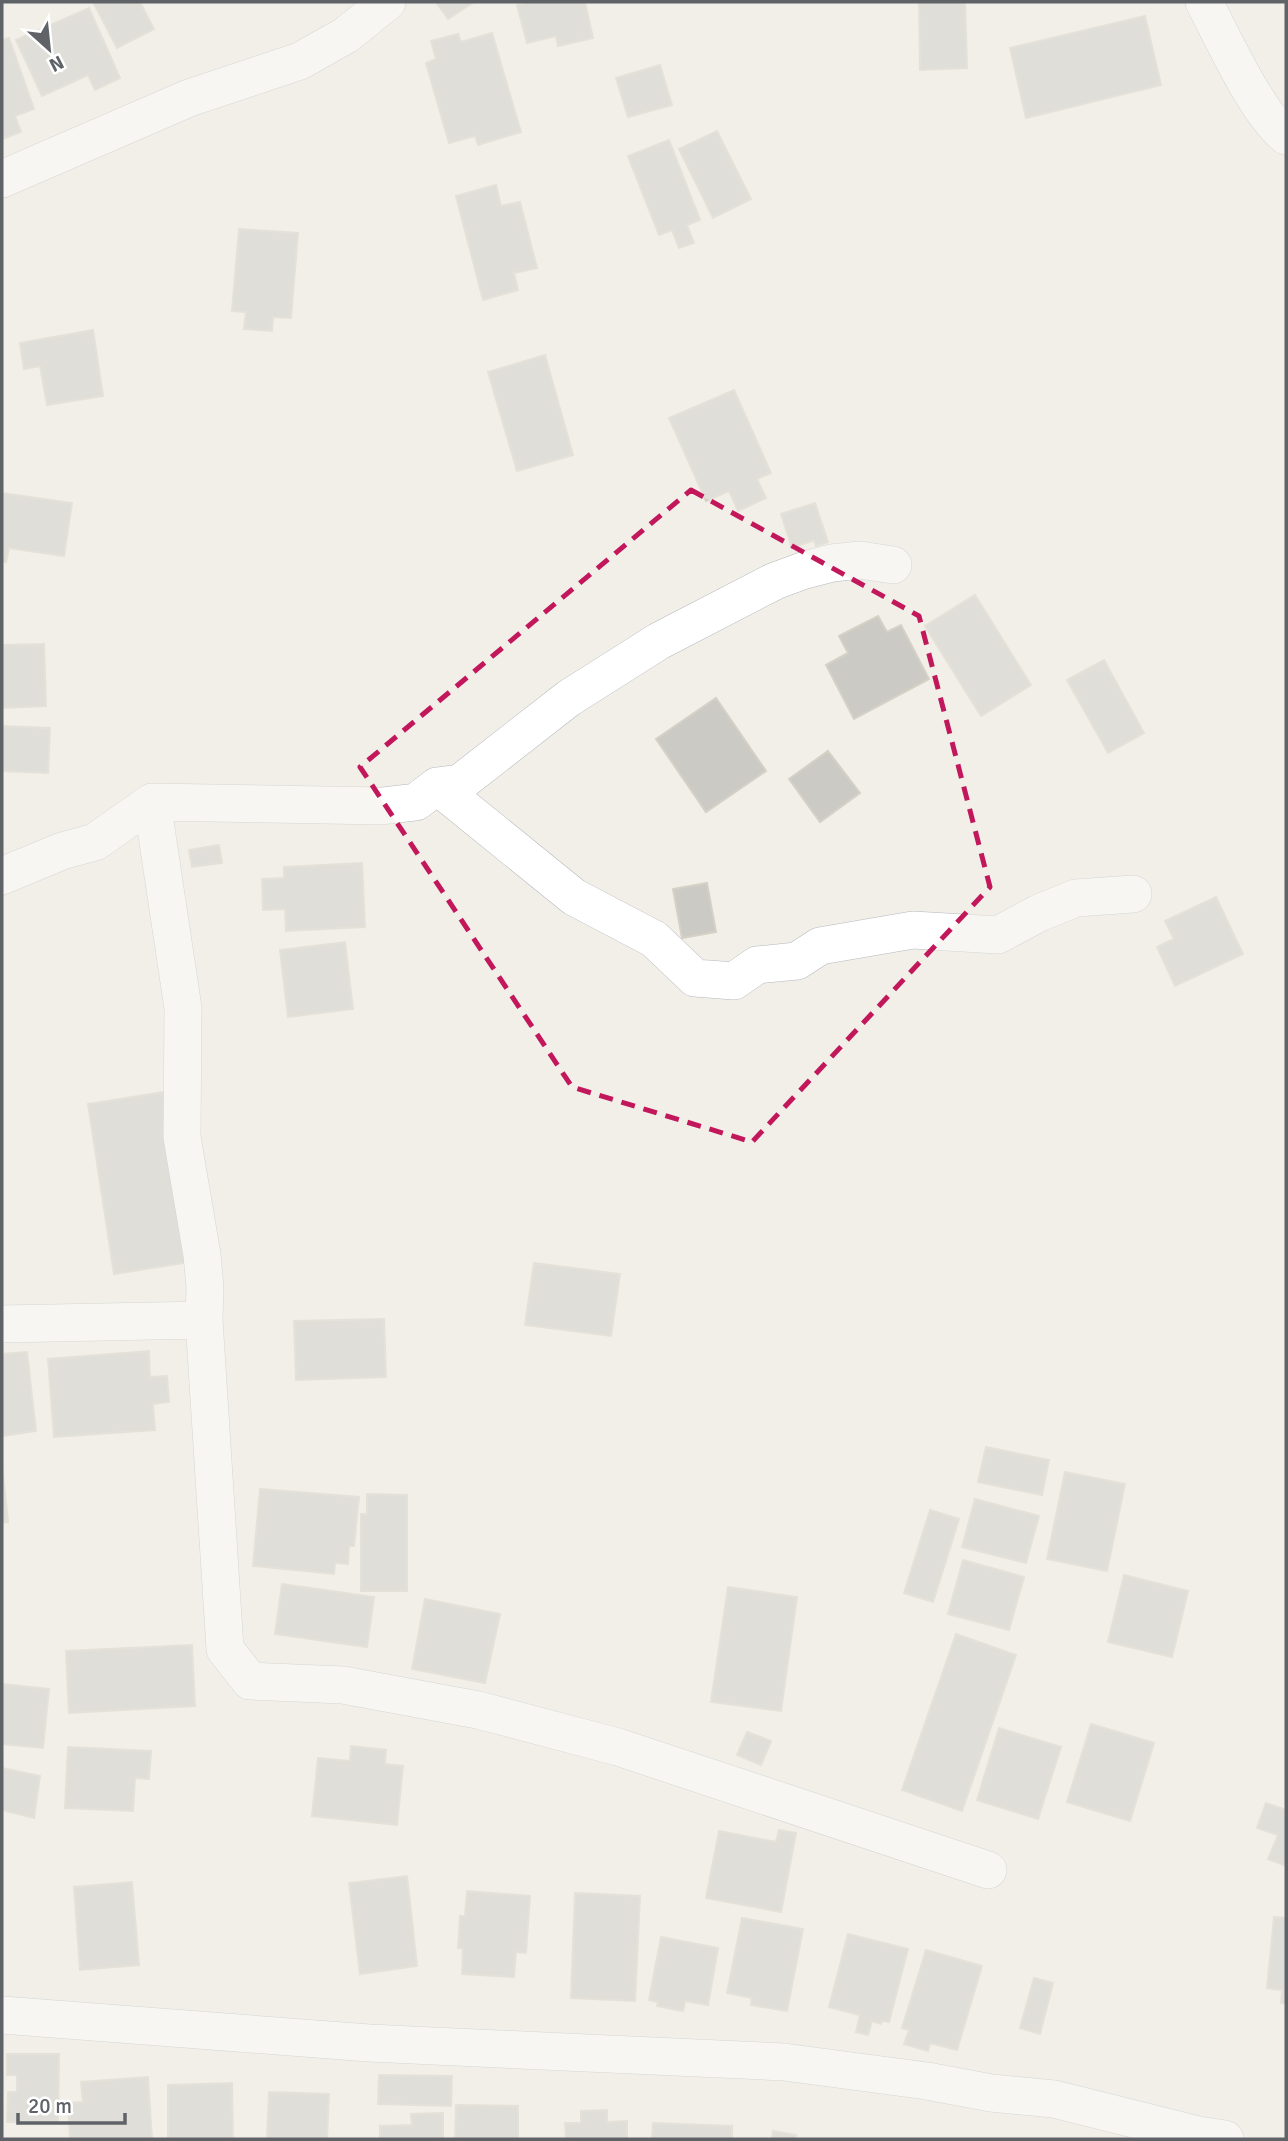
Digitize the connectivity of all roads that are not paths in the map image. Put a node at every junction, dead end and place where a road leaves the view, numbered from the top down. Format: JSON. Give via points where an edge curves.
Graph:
{"nodes":[{"id":1,"x":387,"y":2,"type":"edge"},
{"id":2,"x":1204,"y":2,"type":"edge"},
{"id":3,"x":1286,"y":135,"type":"edge"},
{"id":4,"x":2,"y":179,"type":"edge"},
{"id":5,"x":893,"y":565,"type":"dead end"},
{"id":6,"x":437,"y":786,"type":"junction"},
{"id":7,"x":152,"y":802,"type":"junction"},
{"id":8,"x":2,"y":876,"type":"edge"},
{"id":9,"x":1133,"y":894,"type":"dead end"},
{"id":10,"x":204,"y":1320,"type":"junction"},
{"id":11,"x":2,"y":1324,"type":"edge"},
{"id":12,"x":988,"y":1870,"type":"dead end"},
{"id":13,"x":2,"y":2015,"type":"edge"},
{"id":14,"x":1225,"y":2139,"type":"edge"}],
"edges":[{"from":1,"to":4,"type":"street","via":[[346,35],[300,61],[189,98]]},
{"from":2,"to":3,"type":"street","via":[[1257,100]]},
{"from":5,"to":6,"type":"street","via":[[860,560],[832,563],[775,582],[659,641],[569,698],[460,783]]},
{"from":6,"to":7,"type":"street","via":[[416,802],[382,806]]},
{"from":6,"to":9,"type":"street","via":[[574,897],[654,939],[695,978],[734,981],[757,965],[797,961],[820,946],[913,930],[998,935],[1076,898]]},
{"from":7,"to":8,"type":"street","via":[[95,842]]},
{"from":7,"to":10,"type":"street","via":[[183,1008],[182,1137],[202,1255]]},
{"from":10,"to":11,"type":"street"},
{"from":10,"to":12,"type":"street","via":[[225,1649],[250,1681],[343,1685],[478,1710],[618,1747]]},
{"from":13,"to":14,"type":"street","via":[[369,2043],[784,2062],[1054,2099]]}]}
